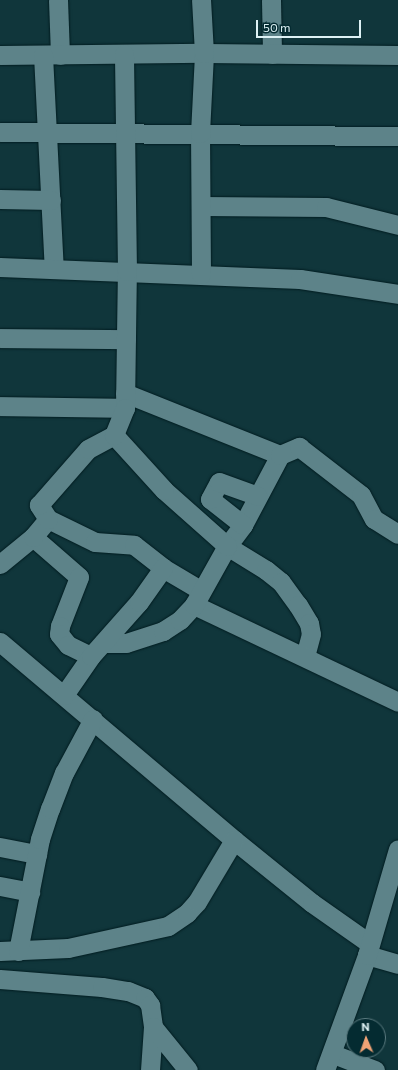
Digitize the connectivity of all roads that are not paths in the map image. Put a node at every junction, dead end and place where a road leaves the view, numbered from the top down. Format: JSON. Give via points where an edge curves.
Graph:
{"nodes":[{"id":1,"x":58,"y":0,"type":"edge"},
{"id":2,"x":202,"y":0,"type":"edge"},
{"id":3,"x":271,"y":0,"type":"edge"},
{"id":4,"x":204,"y":53,"type":"junction"},
{"id":5,"x":124,"y":54,"type":"junction"},
{"id":6,"x":272,"y":54,"type":"junction"},
{"id":7,"x":0,"y":55,"type":"edge"},
{"id":8,"x":51,"y":55,"type":"junction"},
{"id":9,"x":398,"y":55,"type":"edge"},
{"id":10,"x":0,"y":132,"type":"edge"},
{"id":11,"x":126,"y":132,"type":"junction"},
{"id":12,"x":48,"y":133,"type":"junction"},
{"id":13,"x":200,"y":133,"type":"junction"},
{"id":14,"x":398,"y":136,"type":"edge"},
{"id":15,"x":0,"y":199,"type":"edge"},
{"id":16,"x":50,"y":200,"type":"junction"},
{"id":17,"x":201,"y":206,"type":"junction"},
{"id":18,"x":398,"y":225,"type":"edge"},
{"id":19,"x":0,"y":267,"type":"edge"},
{"id":20,"x":54,"y":269,"type":"junction"},
{"id":21,"x":127,"y":271,"type":"junction"},
{"id":22,"x":201,"y":274,"type":"junction"},
{"id":23,"x":398,"y":294,"type":"edge"},
{"id":24,"x":0,"y":338,"type":"edge"},
{"id":25,"x":126,"y":339,"type":"junction"},
{"id":26,"x":125,"y":400,"type":"junction"},
{"id":27,"x":0,"y":406,"type":"edge"},
{"id":28,"x":114,"y":435,"type":"junction"},
{"id":29,"x":280,"y":455,"type":"junction"},
{"id":30,"x":258,"y":496,"type":"junction"},
{"id":31,"x":48,"y":519,"type":"junction"},
{"id":32,"x":243,"y":524,"type":"junction"},
{"id":33,"x":398,"y":534,"type":"edge"},
{"id":34,"x":33,"y":537,"type":"junction"},
{"id":35,"x":227,"y":546,"type":"junction"},
{"id":36,"x":0,"y":564,"type":"edge"},
{"id":37,"x":163,"y":568,"type":"junction"},
{"id":38,"x":197,"y":598,"type":"junction"},
{"id":39,"x":0,"y":642,"type":"edge"},
{"id":40,"x":97,"y":650,"type":"junction"},
{"id":41,"x":305,"y":656,"type":"junction"},
{"id":42,"x":64,"y":695,"type":"junction"},
{"id":43,"x":398,"y":702,"type":"edge"},
{"id":44,"x":93,"y":719,"type":"junction"},
{"id":45,"x":234,"y":840,"type":"junction"},
{"id":46,"x":0,"y":847,"type":"edge"},
{"id":47,"x":398,"y":849,"type":"edge"},
{"id":48,"x":37,"y":854,"type":"junction"},
{"id":49,"x":0,"y":886,"type":"edge"},
{"id":50,"x":30,"y":892,"type":"junction"},
{"id":51,"x":368,"y":949,"type":"junction"},
{"id":52,"x":9,"y":951,"type":"edge"},
{"id":53,"x":398,"y":964,"type":"edge"},
{"id":54,"x":0,"y":980,"type":"edge"},
{"id":55,"x":153,"y":1027,"type":"junction"},
{"id":56,"x":329,"y":1062,"type":"edge"},
{"id":57,"x":150,"y":1070,"type":"edge"},
{"id":58,"x":188,"y":1070,"type":"edge"},
{"id":59,"x":375,"y":1070,"type":"edge"}],
"edges":[{"from":1,"to":8,"type":"street"},
{"from":2,"to":4,"type":"street"},
{"from":3,"to":6,"type":"street"},
{"from":4,"to":5,"type":"street"},
{"from":4,"to":6,"type":"street"},
{"from":4,"to":13,"type":"street"},
{"from":5,"to":8,"type":"street"},
{"from":5,"to":11,"type":"street"},
{"from":6,"to":9,"type":"street"},
{"from":7,"to":8,"type":"street"},
{"from":8,"to":12,"type":"street"},
{"from":10,"to":12,"type":"street"},
{"from":11,"to":12,"type":"street"},
{"from":11,"to":13,"type":"street"},
{"from":11,"to":21,"type":"street"},
{"from":12,"to":16,"type":"street"},
{"from":13,"to":14,"type":"street"},
{"from":13,"to":17,"type":"street"},
{"from":15,"to":16,"type":"street"},
{"from":16,"to":20,"type":"street"},
{"from":17,"to":18,"type":"street","via":[[326,207]]},
{"from":17,"to":22,"type":"street"},
{"from":19,"to":20,"type":"street"},
{"from":20,"to":21,"type":"street"},
{"from":21,"to":22,"type":"street"},
{"from":21,"to":25,"type":"street"},
{"from":22,"to":23,"type":"street","via":[[300,278]]},
{"from":24,"to":25,"type":"street"},
{"from":25,"to":26,"type":"street"},
{"from":26,"to":27,"type":"street"},
{"from":26,"to":28,"type":"street"},
{"from":26,"to":29,"type":"street"},
{"from":28,"to":31,"type":"street","via":[[88,449],[39,505]]},
{"from":28,"to":35,"type":"street","via":[[164,490]]},
{"from":29,"to":30,"type":"street"},
{"from":29,"to":33,"type":"street","via":[[299,447],[361,495],[374,519]]},
{"from":30,"to":32,"type":"street"},
{"from":30,"to":32,"type":"street","via":[[219,482],[210,499]]},
{"from":31,"to":34,"type":"street"},
{"from":31,"to":37,"type":"street","via":[[95,542],[134,545]]},
{"from":32,"to":35,"type":"street"},
{"from":34,"to":36,"type":"street"},
{"from":34,"to":40,"type":"street","via":[[80,577],[59,634],[68,645]]},
{"from":35,"to":38,"type":"street"},
{"from":35,"to":41,"type":"street","via":[[281,582],[309,622],[311,634]]},
{"from":37,"to":38,"type":"street"},
{"from":37,"to":40,"type":"street","via":[[139,602]]},
{"from":38,"to":40,"type":"street","via":[[180,620],[163,631]]},
{"from":38,"to":41,"type":"street"},
{"from":39,"to":42,"type":"street"},
{"from":40,"to":42,"type":"street"},
{"from":41,"to":43,"type":"street"},
{"from":42,"to":44,"type":"street"},
{"from":44,"to":45,"type":"street"},
{"from":44,"to":48,"type":"street","via":[[64,773]]},
{"from":45,"to":51,"type":"street"},
{"from":45,"to":52,"type":"street","via":[[197,902],[187,913],[168,926],[68,948]]},
{"from":46,"to":48,"type":"street"},
{"from":47,"to":51,"type":"street"},
{"from":48,"to":50,"type":"street"},
{"from":49,"to":50,"type":"street"},
{"from":50,"to":52,"type":"street"},
{"from":51,"to":53,"type":"street"},
{"from":51,"to":56,"type":"street"},
{"from":54,"to":55,"type":"street","via":[[128,991],[145,998],[150,1005]]},
{"from":55,"to":57,"type":"street"},
{"from":55,"to":58,"type":"street"},
{"from":56,"to":59,"type":"street"}]}
